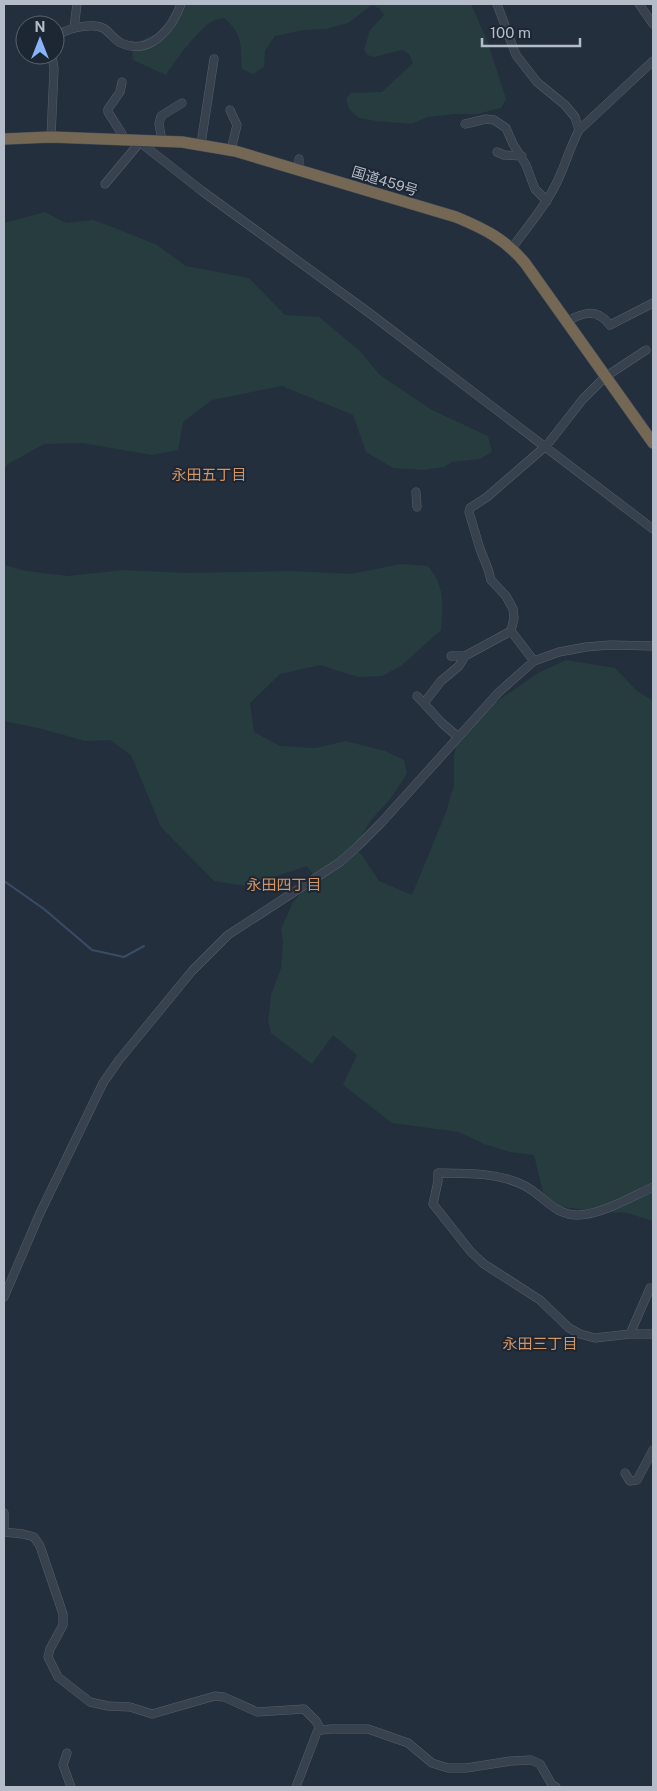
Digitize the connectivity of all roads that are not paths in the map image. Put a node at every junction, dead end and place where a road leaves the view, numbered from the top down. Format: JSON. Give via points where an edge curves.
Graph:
{"nodes":[{"id":1,"x":77,"y":4,"type":"edge"},
{"id":2,"x":181,"y":4,"type":"edge"},
{"id":3,"x":497,"y":4,"type":"edge"},
{"id":4,"x":640,"y":4,"type":"edge"},
{"id":5,"x":653,"y":24,"type":"edge"},
{"id":6,"x":74,"y":28,"type":"junction"},
{"id":7,"x":65,"y":31,"type":"edge"},
{"id":8,"x":214,"y":59,"type":"dead end"},
{"id":9,"x":653,"y":61,"type":"edge"},
{"id":10,"x":54,"y":65,"type":"edge"},
{"id":11,"x":122,"y":82,"type":"dead end"},
{"id":12,"x":182,"y":103,"type":"dead end"},
{"id":13,"x":230,"y":110,"type":"dead end"},
{"id":14,"x":464,"y":124,"type":"dead end"},
{"id":15,"x":579,"y":130,"type":"junction"},
{"id":16,"x":51,"y":137,"type":"junction"},
{"id":17,"x":4,"y":139,"type":"edge"},
{"id":18,"x":122,"y":139,"type":"junction"},
{"id":19,"x":137,"y":140,"type":"junction"},
{"id":20,"x":162,"y":141,"type":"junction"},
{"id":21,"x":200,"y":144,"type":"junction"},
{"id":22,"x":231,"y":150,"type":"junction"},
{"id":23,"x":497,"y":152,"type":"dead end"},
{"id":24,"x":522,"y":156,"type":"junction"},
{"id":25,"x":105,"y":184,"type":"dead end"},
{"id":26,"x":547,"y":201,"type":"junction"},
{"id":27,"x":512,"y":248,"type":"junction"},
{"id":28,"x":653,"y":303,"type":"edge"},
{"id":29,"x":566,"y":322,"type":"junction"},
{"id":30,"x":646,"y":350,"type":"dead end"},
{"id":31,"x":605,"y":377,"type":"junction"},
{"id":32,"x":653,"y":443,"type":"edge"},
{"id":33,"x":545,"y":447,"type":"junction"},
{"id":34,"x":416,"y":492,"type":"dead end"},
{"id":35,"x":417,"y":507,"type":"dead end"},
{"id":36,"x":653,"y":529,"type":"edge"},
{"id":37,"x":511,"y":631,"type":"junction"},
{"id":38,"x":653,"y":646,"type":"edge"},
{"id":39,"x":451,"y":656,"type":"dead end"},
{"id":40,"x":465,"y":656,"type":"junction"},
{"id":41,"x":534,"y":661,"type":"junction"},
{"id":42,"x":417,"y":696,"type":"dead end"},
{"id":43,"x":424,"y":703,"type":"junction"},
{"id":44,"x":458,"y":737,"type":"junction"},
{"id":45,"x":653,"y":1187,"type":"edge"},
{"id":46,"x":650,"y":1288,"type":"dead end"},
{"id":47,"x":4,"y":1297,"type":"edge"},
{"id":48,"x":630,"y":1334,"type":"junction"},
{"id":49,"x":653,"y":1334,"type":"edge"},
{"id":50,"x":653,"y":1450,"type":"edge"},
{"id":51,"x":625,"y":1472,"type":"dead end"},
{"id":52,"x":4,"y":1513,"type":"edge"},
{"id":53,"x":4,"y":1532,"type":"edge"},
{"id":54,"x":322,"y":1730,"type":"junction"},
{"id":55,"x":67,"y":1753,"type":"dead end"},
{"id":56,"x":71,"y":1787,"type":"edge"},
{"id":57,"x":296,"y":1787,"type":"edge"},
{"id":58,"x":556,"y":1787,"type":"edge"}],
"edges":[{"from":1,"to":6,"type":"street"},
{"from":2,"to":6,"type":"street","via":[[168,29],[145,45],[122,43],[100,27]]},
{"from":3,"to":15,"type":"street","via":[[516,55],[537,82],[565,105],[575,117]]},
{"from":4,"to":5,"type":"street"},
{"from":6,"to":7,"type":"street"},
{"from":8,"to":21,"type":"street"},
{"from":9,"to":15,"type":"street"},
{"from":10,"to":16,"type":"street"},
{"from":11,"to":18,"type":"street","via":[[108,112]]},
{"from":12,"to":20,"type":"street","via":[[161,116]]},
{"from":13,"to":22,"type":"street","via":[[237,125]]},
{"from":14,"to":24,"type":"street","via":[[486,119],[501,124]]},
{"from":15,"to":26,"type":"street"},
{"from":16,"to":17,"type":"highway","name":"国道459号"},
{"from":16,"to":18,"type":"highway","name":"国道459号"},
{"from":18,"to":19,"type":"highway","name":"国道459号"},
{"from":19,"to":20,"type":"highway","name":"国道459号"},
{"from":19,"to":25,"type":"street","via":[[136,147]]},
{"from":19,"to":33,"type":"street"},
{"from":20,"to":21,"type":"highway","name":"国道459号"},
{"from":21,"to":22,"type":"highway","name":"国道459号"},
{"from":22,"to":27,"type":"highway","name":"国道459号","via":[[299,165],[456,218],[490,232]]},
{"from":23,"to":24,"type":"street","via":[[504,156]]},
{"from":24,"to":26,"type":"street","via":[[535,189]]},
{"from":26,"to":27,"type":"street"},
{"from":27,"to":29,"type":"highway","name":"国道459号"},
{"from":28,"to":29,"type":"street","via":[[610,324],[596,313],[575,316]]},
{"from":29,"to":31,"type":"highway","name":"国道459号"},
{"from":30,"to":31,"type":"street"},
{"from":31,"to":32,"type":"highway","name":"国道459号"},
{"from":31,"to":33,"type":"street"},
{"from":33,"to":36,"type":"street"},
{"from":33,"to":37,"type":"street","via":[[469,512],[491,580],[514,609]]},
{"from":34,"to":35,"type":"street"},
{"from":37,"to":40,"type":"street"},
{"from":37,"to":41,"type":"street"},
{"from":38,"to":41,"type":"street","via":[[586,647]]},
{"from":39,"to":40,"type":"street"},
{"from":40,"to":43,"type":"street"},
{"from":41,"to":44,"type":"street","via":[[499,692]]},
{"from":42,"to":43,"type":"street"},
{"from":43,"to":44,"type":"street"},
{"from":44,"to":47,"type":"street","via":[[381,823],[346,856],[228,935],[192,971],[119,1060],[102,1083],[40,1212]]},
{"from":45,"to":48,"type":"street","via":[[607,1208],[578,1215],[559,1211],[517,1183],[478,1175],[438,1173],[433,1204],[484,1264],[540,1300],[569,1328],[595,1338]]},
{"from":46,"to":48,"type":"street"},
{"from":48,"to":49,"type":"street"},
{"from":50,"to":51,"type":"street","via":[[637,1480],[630,1481]]},
{"from":52,"to":53,"type":"street"},
{"from":53,"to":54,"type":"street","via":[[34,1537],[40,1546],[64,1614],[63,1625],[48,1658],[58,1678],[90,1702],[130,1706],[152,1714],[211,1697],[224,1697],[257,1712],[304,1710]]},
{"from":54,"to":57,"type":"street","via":[[318,1732]]},
{"from":54,"to":58,"type":"street","via":[[368,1729],[408,1743],[432,1764],[448,1768],[531,1760],[540,1764]]},
{"from":55,"to":56,"type":"street","via":[[63,1765]]}]}
